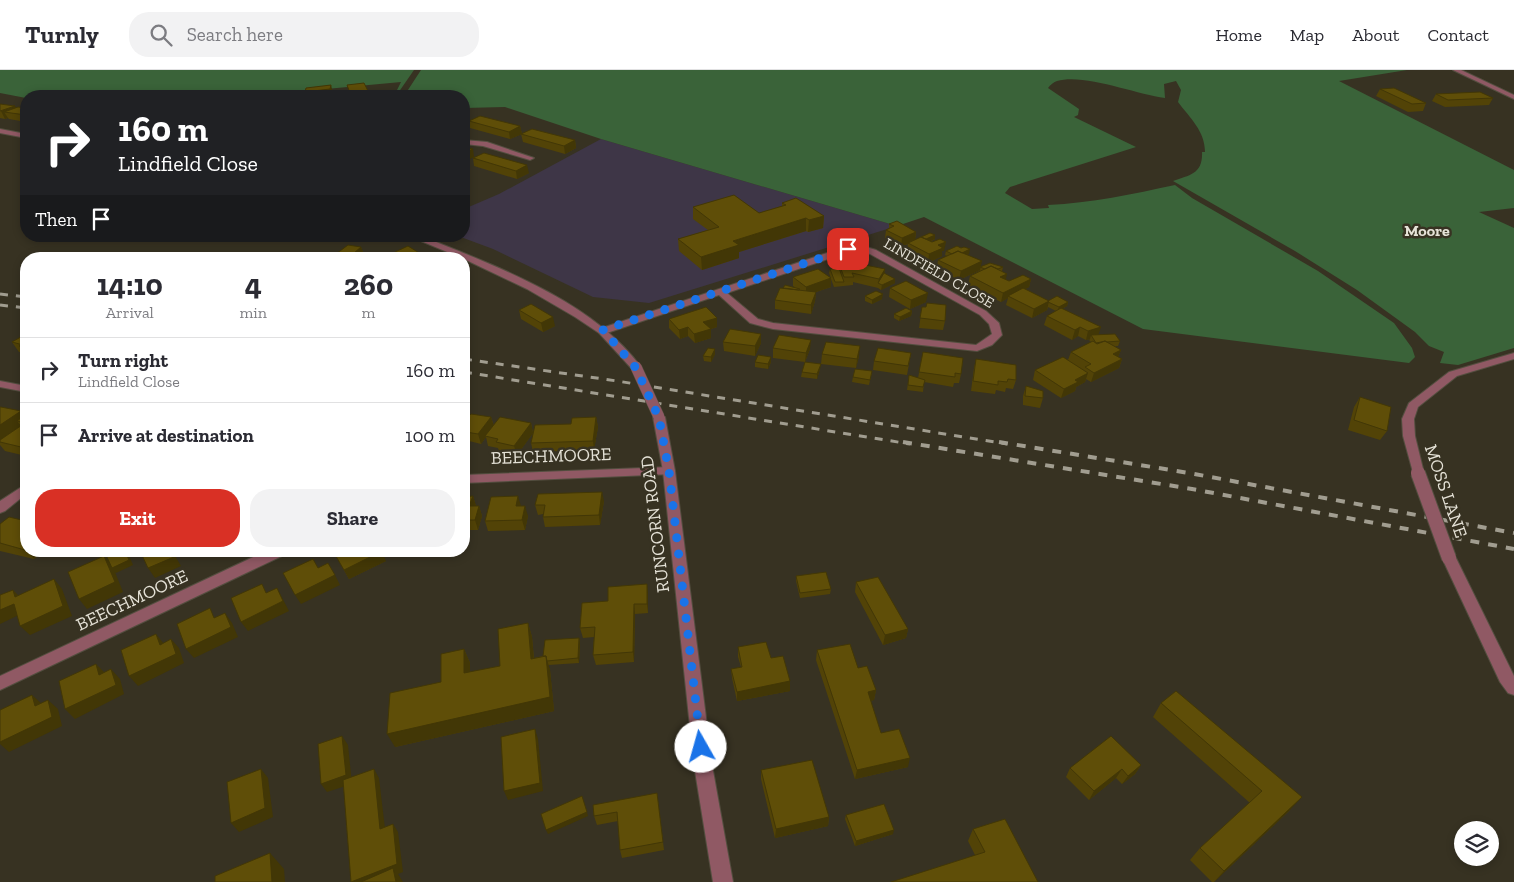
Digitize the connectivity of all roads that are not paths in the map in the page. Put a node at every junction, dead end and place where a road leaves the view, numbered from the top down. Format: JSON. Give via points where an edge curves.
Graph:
{"nodes":[{"id":1,"x":1456,"y":70,"type":"edge"},
{"id":2,"x":1514,"y":96,"type":"edge"},
{"id":3,"x":0,"y":131,"type":"edge"},
{"id":4,"x":20,"y":135,"type":"edge"},
{"id":5,"x":470,"y":143,"type":"edge"},
{"id":6,"x":530,"y":158,"type":"dead end"},
{"id":7,"x":428,"y":242,"type":"edge"},
{"id":8,"x":453,"y":252,"type":"edge"},
{"id":9,"x":470,"y":260,"type":"edge"},
{"id":10,"x":721,"y":292,"type":"junction"},
{"id":11,"x":603,"y":330,"type":"junction"},
{"id":12,"x":1514,"y":356,"type":"edge"},
{"id":13,"x":0,"y":384,"type":"edge"},
{"id":14,"x":20,"y":388,"type":"edge"},
{"id":15,"x":669,"y":471,"type":"junction"},
{"id":16,"x":470,"y":479,"type":"edge"},
{"id":17,"x":20,"y":493,"type":"edge"},
{"id":18,"x":0,"y":508,"type":"edge"},
{"id":19,"x":267,"y":557,"type":"edge"},
{"id":20,"x":0,"y":683,"type":"edge"},
{"id":21,"x":1514,"y":688,"type":"edge"},
{"id":22,"x":723,"y":882,"type":"edge"}],
"edges":[{"from":1,"to":2,"type":"street"},
{"from":3,"to":4,"type":"street"},
{"from":5,"to":6,"type":"street"},
{"from":7,"to":8,"type":"street","name":"RUNCORN ROAD"},
{"from":9,"to":11,"type":"street","name":"RUNCORN ROAD","via":[[530,288]]},
{"from":10,"to":10,"type":"street","name":"LINDFIELD CLOSE","via":[[848,249],[860,248],[873,252],[983,313],[994,323],[997,334],[977,348],[773,326],[754,321]]},
{"from":10,"to":11,"type":"street","name":"LINDFIELD CLOSE"},
{"from":11,"to":15,"type":"street","name":"RUNCORN ROAD","bridge":true,"via":[[636,368],[659,418]]},
{"from":12,"to":21,"type":"street","name":"MOSS LANE","bridge":true,"via":[[1453,374],[1413,405],[1408,419],[1418,473],[1449,558]]},
{"from":13,"to":14,"type":"street"},
{"from":15,"to":16,"type":"street","name":"BEECHMOORE"},
{"from":15,"to":22,"type":"street","name":"RUNCORN ROAD","via":[[703,765]]},
{"from":17,"to":18,"type":"street"},
{"from":19,"to":20,"type":"street","name":"BEECHMOORE"}]}
